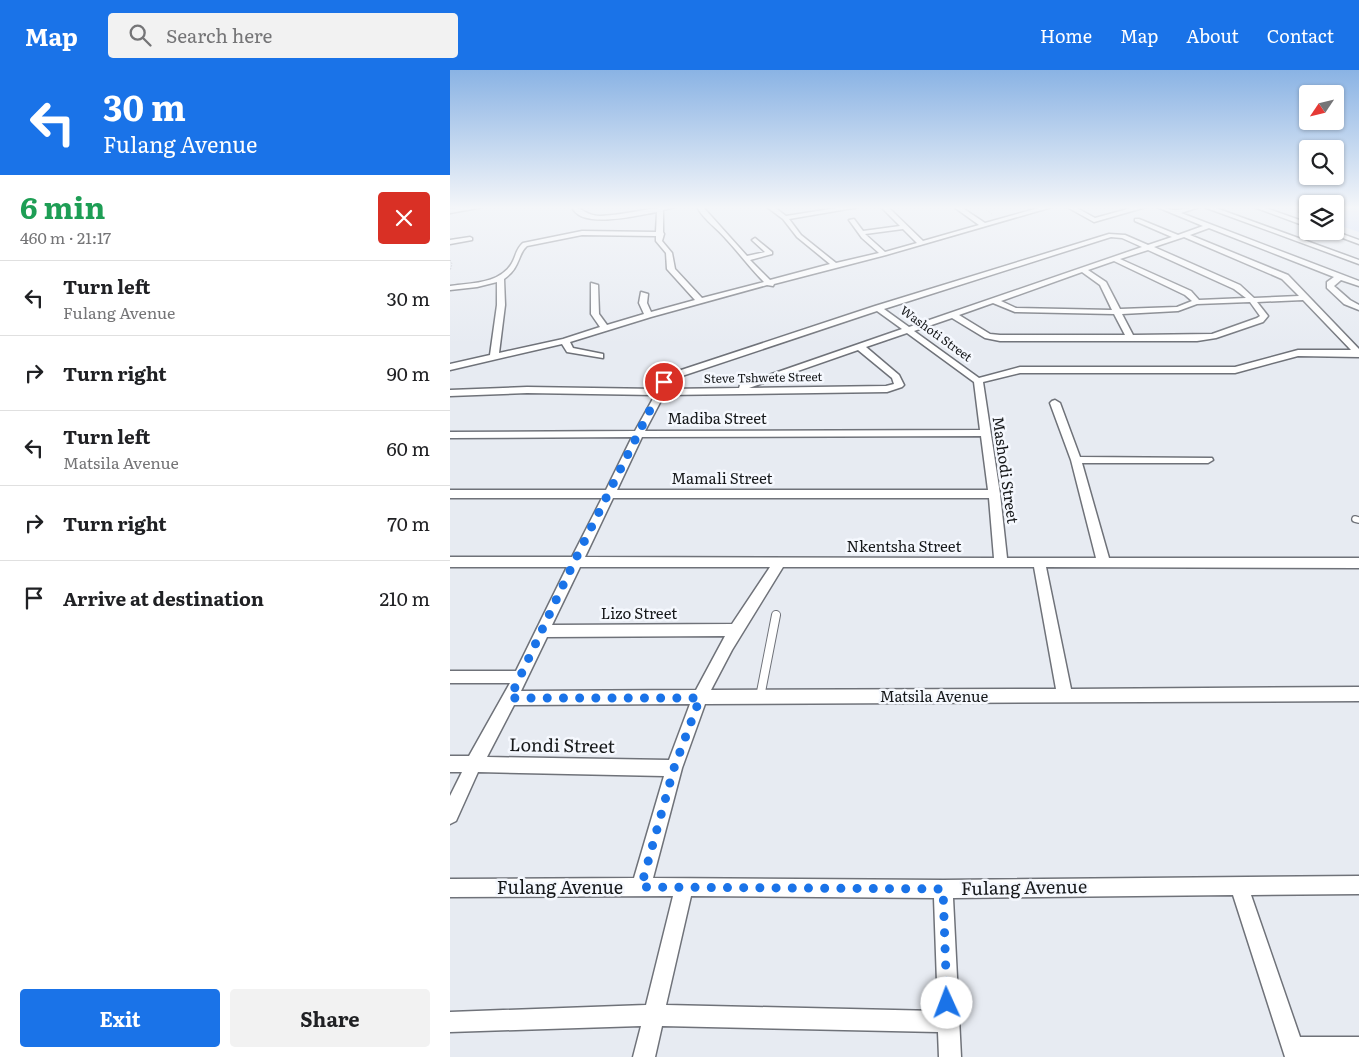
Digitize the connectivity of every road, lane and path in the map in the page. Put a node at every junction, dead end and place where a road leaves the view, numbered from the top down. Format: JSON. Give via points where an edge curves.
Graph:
{"nodes":[{"id":1,"x":519,"y":253,"type":"edge"},
{"id":2,"x":669,"y":253,"type":"edge"},
{"id":3,"x":740,"y":253,"type":"edge"},
{"id":4,"x":770,"y":253,"type":"edge"},
{"id":5,"x":820,"y":253,"type":"edge"},
{"id":6,"x":887,"y":253,"type":"edge"},
{"id":7,"x":1051,"y":253,"type":"edge"},
{"id":8,"x":1133,"y":253,"type":"edge"},
{"id":9,"x":1160,"y":253,"type":"edge"},
{"id":10,"x":1227,"y":253,"type":"edge"},
{"id":11,"x":1279,"y":253,"type":"edge"},
{"id":12,"x":1334,"y":253,"type":"edge"},
{"id":13,"x":884,"y":254,"type":"joint"},
{"id":14,"x":745,"y":259,"type":"junction"},
{"id":15,"x":1115,"y":259,"type":"junction"},
{"id":16,"x":450,"y":260,"type":"edge"},
{"id":17,"x":1359,"y":262,"type":"edge"},
{"id":18,"x":835,"y":265,"type":"junction"},
{"id":19,"x":1083,"y":270,"type":"junction"},
{"id":20,"x":450,"y":271,"type":"edge"},
{"id":21,"x":1340,"y":277,"type":"junction"},
{"id":22,"x":501,"y":279,"type":"junction"},
{"id":23,"x":770,"y":284,"type":"junction"},
{"id":24,"x":1359,"y":284,"type":"edge"},
{"id":25,"x":594,"y":285,"type":"dead end"},
{"id":26,"x":450,"y":288,"type":"edge"},
{"id":27,"x":644,"y":294,"type":"dead end"},
{"id":28,"x":1307,"y":298,"type":"junction"},
{"id":29,"x":1251,"y":299,"type":"junction"},
{"id":30,"x":993,"y":300,"type":"junction"},
{"id":31,"x":701,"y":302,"type":"junction"},
{"id":32,"x":1196,"y":302,"type":"junction"},
{"id":33,"x":878,"y":308,"type":"junction"},
{"id":34,"x":1359,"y":308,"type":"edge"},
{"id":35,"x":1116,"y":312,"type":"junction"},
{"id":36,"x":953,"y":314,"type":"junction"},
{"id":37,"x":648,"y":315,"type":"junction"},
{"id":38,"x":605,"y":330,"type":"junction"},
{"id":39,"x":908,"y":330,"type":"junction"},
{"id":40,"x":1130,"y":338,"type":"junction"},
{"id":41,"x":565,"y":341,"type":"junction"},
{"id":42,"x":860,"y":346,"type":"junction"},
{"id":43,"x":1359,"y":353,"type":"edge"},
{"id":44,"x":494,"y":356,"type":"junction"},
{"id":45,"x":600,"y":356,"type":"dead end"},
{"id":46,"x":450,"y":367,"type":"edge"},
{"id":47,"x":978,"y":381,"type":"junction"},
{"id":48,"x":734,"y":390,"type":"junction"},
{"id":49,"x":660,"y":392,"type":"junction"},
{"id":50,"x":450,"y":393,"type":"edge"},
{"id":51,"x":1055,"y":403,"type":"dead end"},
{"id":52,"x":984,"y":433,"type":"junction"},
{"id":53,"x":450,"y":435,"type":"edge"},
{"id":54,"x":638,"y":435,"type":"junction"},
{"id":55,"x":1076,"y":460,"type":"junction"},
{"id":56,"x":1208,"y":460,"type":"dead end"},
{"id":57,"x":450,"y":494,"type":"edge"},
{"id":58,"x":608,"y":494,"type":"junction"},
{"id":59,"x":994,"y":494,"type":"junction"},
{"id":60,"x":450,"y":562,"type":"edge"},
{"id":61,"x":574,"y":562,"type":"junction"},
{"id":62,"x":779,"y":563,"type":"junction"},
{"id":63,"x":1001,"y":563,"type":"junction"},
{"id":64,"x":1039,"y":563,"type":"junction"},
{"id":65,"x":1104,"y":563,"type":"junction"},
{"id":66,"x":1359,"y":564,"type":"edge"},
{"id":67,"x":776,"y":615,"type":"dead end"},
{"id":68,"x":735,"y":630,"type":"junction"},
{"id":69,"x":542,"y":632,"type":"junction"},
{"id":70,"x":450,"y":677,"type":"edge"},
{"id":71,"x":519,"y":677,"type":"junction"},
{"id":72,"x":1359,"y":694,"type":"edge"},
{"id":73,"x":1066,"y":696,"type":"junction"},
{"id":74,"x":510,"y":698,"type":"junction"},
{"id":75,"x":700,"y":698,"type":"junction"},
{"id":76,"x":760,"y":698,"type":"junction"},
{"id":77,"x":450,"y":764,"type":"edge"},
{"id":78,"x":474,"y":764,"type":"junction"},
{"id":79,"x":674,"y":768,"type":"junction"},
{"id":80,"x":450,"y":816,"type":"edge"},
{"id":81,"x":1359,"y":885,"type":"edge"},
{"id":82,"x":1239,"y":886,"type":"junction"},
{"id":83,"x":641,"y":887,"type":"junction"},
{"id":84,"x":684,"y":887,"type":"junction"},
{"id":85,"x":450,"y":888,"type":"edge"},
{"id":86,"x":943,"y":889,"type":"junction"},
{"id":87,"x":654,"y":1015,"type":"junction"},
{"id":88,"x":450,"y":1022,"type":"edge"},
{"id":89,"x":948,"y":1022,"type":"junction"},
{"id":90,"x":1359,"y":1048,"type":"edge"},
{"id":91,"x":1294,"y":1053,"type":"edge"},
{"id":92,"x":644,"y":1057,"type":"edge"},
{"id":93,"x":950,"y":1057,"type":"edge"}],
"edges":[{"from":1,"to":22,"type":"street","via":[[515,264]]},
{"from":2,"to":31,"type":"street","via":[[672,271]]},
{"from":3,"to":14,"type":"street"},
{"from":4,"to":14,"type":"street"},
{"from":5,"to":18,"type":"street"},
{"from":6,"to":13,"type":"street"},
{"from":7,"to":33,"type":"street"},
{"from":8,"to":15,"type":"street"},
{"from":9,"to":29,"type":"street","via":[[1237,287]]},
{"from":10,"to":28,"type":"street","via":[[1279,273]]},
{"from":11,"to":21,"type":"street"},
{"from":12,"to":17,"type":"street"},
{"from":13,"to":18,"type":"street"},
{"from":14,"to":23,"type":"street"},
{"from":15,"to":19,"type":"street"},
{"from":15,"to":32,"type":"street","via":[[1184,290]]},
{"from":16,"to":20,"type":"path"},
{"from":18,"to":23,"type":"street"},
{"from":19,"to":30,"type":"street"},
{"from":19,"to":35,"type":"street","via":[[1100,281]]},
{"from":21,"to":24,"type":"street"},
{"from":21,"to":34,"type":"street","via":[[1330,286]]},
{"from":22,"to":26,"type":"street"},
{"from":22,"to":44,"type":"street"},
{"from":23,"to":31,"type":"street"},
{"from":25,"to":38,"type":"street","via":[[595,314]]},
{"from":27,"to":37,"type":"street"},
{"from":28,"to":29,"type":"street"},
{"from":28,"to":43,"type":"street"},
{"from":29,"to":32,"type":"street"},
{"from":29,"to":40,"type":"street","via":[[1264,318],[1213,336]]},
{"from":30,"to":35,"type":"street","via":[[1015,310]]},
{"from":30,"to":36,"type":"street"},
{"from":31,"to":37,"type":"street"},
{"from":32,"to":35,"type":"street","via":[[1178,309]]},
{"from":33,"to":39,"type":"street","name":"Washoti Street"},
{"from":33,"to":49,"type":"street","via":[[675,373],[666,379]]},
{"from":35,"to":40,"type":"street"},
{"from":36,"to":39,"type":"street"},
{"from":36,"to":40,"type":"street","via":[[995,338]]},
{"from":37,"to":38,"type":"street"},
{"from":38,"to":41,"type":"street"},
{"from":39,"to":42,"type":"street"},
{"from":39,"to":47,"type":"street","name":"Washoti Street"},
{"from":41,"to":44,"type":"street"},
{"from":41,"to":45,"type":"street","via":[[574,352]]},
{"from":42,"to":48,"type":"street"},
{"from":42,"to":48,"type":"street","name":"Steve Tshwete Street","via":[[896,377],[899,385],[888,389]]},
{"from":43,"to":47,"type":"street","via":[[1298,353],[1235,370],[1020,370]]},
{"from":44,"to":46,"type":"street"},
{"from":47,"to":52,"type":"street","name":"Mashodi Street"},
{"from":48,"to":49,"type":"street","name":"Steve Tshwete Street"},
{"from":49,"to":50,"type":"street","name":"Steve Tshwete Street","via":[[527,390]]},
{"from":49,"to":54,"type":"street"},
{"from":51,"to":55,"type":"street"},
{"from":52,"to":54,"type":"street","name":"Madiba Street"},
{"from":52,"to":59,"type":"street","name":"Mashodi Street"},
{"from":53,"to":54,"type":"street","name":"Madiba Street"},
{"from":54,"to":58,"type":"street"},
{"from":55,"to":56,"type":"street"},
{"from":55,"to":65,"type":"street"},
{"from":57,"to":58,"type":"street","name":"Mamali Street"},
{"from":58,"to":59,"type":"street","name":"Mamali Street"},
{"from":58,"to":61,"type":"street"},
{"from":59,"to":63,"type":"street","name":"Mashodi Street"},
{"from":60,"to":61,"type":"street","name":"Nkentsha Street"},
{"from":61,"to":62,"type":"street","name":"Nkentsha Street"},
{"from":61,"to":69,"type":"street"},
{"from":62,"to":63,"type":"street","name":"Nkentsha Street"},
{"from":62,"to":68,"type":"street"},
{"from":63,"to":64,"type":"street","name":"Nkentsha Street"},
{"from":64,"to":65,"type":"street","name":"Nkentsha Street"},
{"from":64,"to":73,"type":"street"},
{"from":65,"to":66,"type":"street","name":"Nkentsha Street"},
{"from":67,"to":76,"type":"lane"},
{"from":68,"to":69,"type":"street","name":"Lizo Street"},
{"from":68,"to":75,"type":"street"},
{"from":69,"to":71,"type":"street"},
{"from":70,"to":71,"type":"street"},
{"from":71,"to":74,"type":"street"},
{"from":72,"to":73,"type":"street","name":"Matsila Avenue"},
{"from":73,"to":76,"type":"street","name":"Matsila Avenue"},
{"from":74,"to":75,"type":"street","name":"Matsila Avenue"},
{"from":74,"to":78,"type":"street"},
{"from":75,"to":76,"type":"street","name":"Matsila Avenue"},
{"from":75,"to":79,"type":"street"},
{"from":77,"to":78,"type":"street","name":"Londi Street"},
{"from":78,"to":79,"type":"street","name":"Londi Street"},
{"from":78,"to":80,"type":"street"},
{"from":79,"to":83,"type":"street"},
{"from":81,"to":82,"type":"street","name":"Fulang Avenue"},
{"from":82,"to":86,"type":"street","name":"Fulang Avenue"},
{"from":82,"to":91,"type":"street"},
{"from":83,"to":84,"type":"street","name":"Fulang Avenue"},
{"from":83,"to":85,"type":"street","name":"Fulang Avenue"},
{"from":84,"to":86,"type":"street","name":"Fulang Avenue"},
{"from":84,"to":87,"type":"street"},
{"from":86,"to":89,"type":"street"},
{"from":87,"to":88,"type":"street"},
{"from":87,"to":89,"type":"street"},
{"from":87,"to":92,"type":"street"},
{"from":89,"to":93,"type":"street"},
{"from":90,"to":91,"type":"street"}]}
